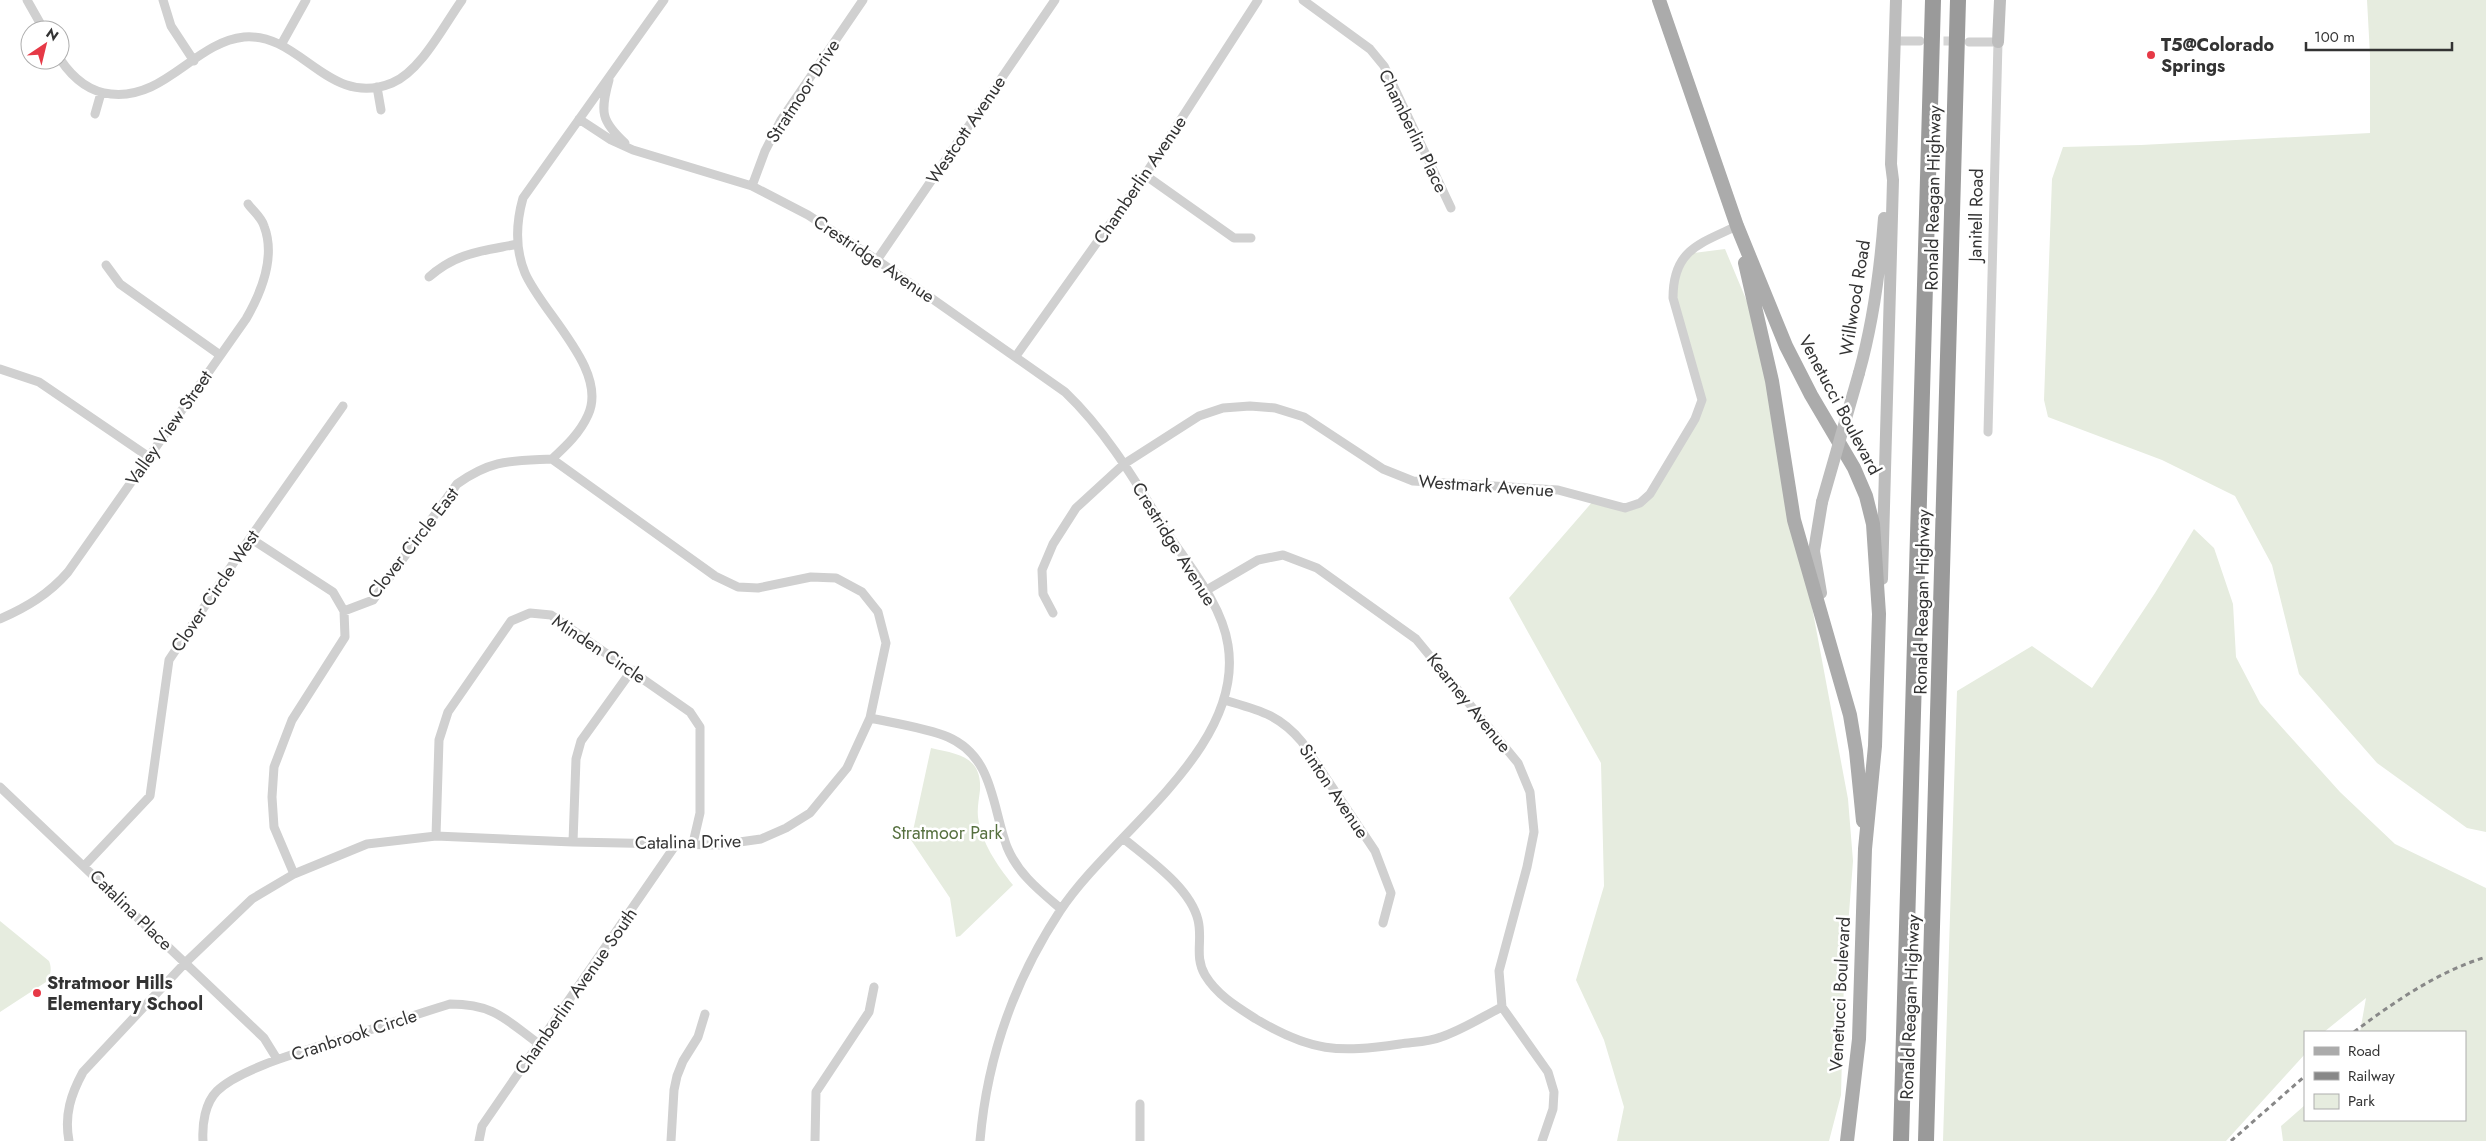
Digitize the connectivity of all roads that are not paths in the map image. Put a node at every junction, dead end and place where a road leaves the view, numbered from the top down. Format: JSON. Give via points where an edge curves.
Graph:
{"nodes":[{"id":1,"x":27,"y":0,"type":"edge"},
{"id":2,"x":163,"y":0,"type":"edge"},
{"id":3,"x":306,"y":0,"type":"edge"},
{"id":4,"x":462,"y":0,"type":"edge"},
{"id":5,"x":664,"y":0,"type":"edge"},
{"id":6,"x":863,"y":0,"type":"edge"},
{"id":7,"x":1055,"y":0,"type":"edge"},
{"id":8,"x":1258,"y":0,"type":"edge"},
{"id":9,"x":1303,"y":0,"type":"edge"},
{"id":10,"x":1659,"y":0,"type":"edge"},
{"id":11,"x":1896,"y":0,"type":"edge"},
{"id":12,"x":1933,"y":0,"type":"edge"},
{"id":13,"x":1958,"y":0,"type":"edge"},
{"id":14,"x":2000,"y":0,"type":"edge"},
{"id":15,"x":38,"y":20,"type":"edge"},
{"id":16,"x":1894,"y":41,"type":"junction"},
{"id":17,"x":1920,"y":41,"type":"tunnel mouth"},
{"id":18,"x":1969,"y":42,"type":"tunnel mouth"},
{"id":19,"x":1998,"y":42,"type":"junction"},
{"id":20,"x":280,"y":45,"type":"junction"},
{"id":21,"x":194,"y":60,"type":"junction"},
{"id":22,"x":68,"y":70,"type":"edge"},
{"id":23,"x":611,"y":73,"type":"junction"},
{"id":24,"x":377,"y":87,"type":"junction"},
{"id":25,"x":101,"y":93,"type":"junction"},
{"id":26,"x":381,"y":110,"type":"dead end"},
{"id":27,"x":95,"y":114,"type":"dead end"},
{"id":28,"x":579,"y":119,"type":"junction"},
{"id":29,"x":633,"y":150,"type":"junction"},
{"id":30,"x":1891,"y":164,"type":"junction"},
{"id":31,"x":1145,"y":176,"type":"junction"},
{"id":32,"x":752,"y":186,"type":"junction"},
{"id":33,"x":248,"y":204,"type":"dead end"},
{"id":34,"x":1451,"y":208,"type":"dead end"},
{"id":35,"x":1737,"y":226,"type":"junction"},
{"id":36,"x":1251,"y":238,"type":"dead end"},
{"id":37,"x":518,"y":244,"type":"junction"},
{"id":38,"x":877,"y":260,"type":"junction"},
{"id":39,"x":106,"y":265,"type":"dead end"},
{"id":40,"x":429,"y":277,"type":"dead end"},
{"id":41,"x":220,"y":355,"type":"junction"},
{"id":42,"x":1016,"y":356,"type":"junction"},
{"id":43,"x":0,"y":369,"type":"edge"},
{"id":44,"x":343,"y":406,"type":"dead end"},
{"id":45,"x":1988,"y":432,"type":"dead end"},
{"id":46,"x":148,"y":457,"type":"junction"},
{"id":47,"x":552,"y":460,"type":"junction"},
{"id":48,"x":1124,"y":464,"type":"junction"},
{"id":49,"x":250,"y":538,"type":"junction"},
{"id":50,"x":1204,"y":591,"type":"junction"},
{"id":51,"x":344,"y":612,"type":"junction"},
{"id":52,"x":1053,"y":613,"type":"dead end"},
{"id":53,"x":1879,"y":614,"type":"junction"},
{"id":54,"x":0,"y":619,"type":"edge"},
{"id":55,"x":1830,"y":641,"type":"junction"},
{"id":56,"x":632,"y":670,"type":"junction"},
{"id":57,"x":1224,"y":700,"type":"junction"},
{"id":58,"x":870,"y":718,"type":"junction"},
{"id":59,"x":0,"y":787,"type":"edge"},
{"id":60,"x":436,"y":836,"type":"junction"},
{"id":61,"x":1123,"y":838,"type":"junction"},
{"id":62,"x":573,"y":842,"type":"junction"},
{"id":63,"x":677,"y":843,"type":"junction"},
{"id":64,"x":693,"y":843,"type":"junction"},
{"id":65,"x":1865,"y":849,"type":"junction"},
{"id":66,"x":84,"y":865,"type":"junction"},
{"id":67,"x":294,"y":874,"type":"junction"},
{"id":68,"x":1061,"y":909,"type":"junction"},
{"id":69,"x":1383,"y":923,"type":"dead end"},
{"id":70,"x":185,"y":963,"type":"junction"},
{"id":71,"x":874,"y":987,"type":"dead end"},
{"id":72,"x":1502,"y":1007,"type":"junction"},
{"id":73,"x":705,"y":1014,"type":"dead end"},
{"id":74,"x":539,"y":1044,"type":"junction"},
{"id":75,"x":277,"y":1059,"type":"junction"},
{"id":76,"x":1140,"y":1104,"type":"dead end"},
{"id":77,"x":69,"y":1141,"type":"edge"},
{"id":78,"x":204,"y":1141,"type":"edge"},
{"id":79,"x":479,"y":1141,"type":"edge"},
{"id":80,"x":672,"y":1141,"type":"edge"},
{"id":81,"x":815,"y":1141,"type":"edge"},
{"id":82,"x":980,"y":1141,"type":"edge"},
{"id":83,"x":1140,"y":1141,"type":"edge"},
{"id":84,"x":1542,"y":1141,"type":"edge"},
{"id":85,"x":1847,"y":1141,"type":"edge"},
{"id":86,"x":1901,"y":1141,"type":"edge"},
{"id":87,"x":1926,"y":1141,"type":"edge"}],
"edges":[{"from":1,"to":15,"type":"street"},
{"from":2,"to":21,"type":"street","via":[[171,26]]},
{"from":3,"to":20,"type":"street"},
{"from":4,"to":24,"type":"street","via":[[406,76]]},
{"from":5,"to":23,"type":"street","name":"Crestridge Avenue"},
{"from":6,"to":32,"type":"street","name":"Stratmoor Drive","via":[[781,120]]},
{"from":7,"to":38,"type":"street","name":"Westcott Avenue"},
{"from":8,"to":31,"type":"street","name":"Chamberlin Avenue"},
{"from":9,"to":34,"type":"street","name":"Chamberlin Place","via":[[1370,49],[1384,66]]},
{"from":10,"to":35,"type":"main road","name":"Venetucci Boulevard"},
{"from":11,"to":16,"type":"street","name":"Willwood Road"},
{"from":12,"to":86,"type":"highway","name":"Ronald Reagan Highway"},
{"from":13,"to":87,"type":"highway","name":"Ronald Reagan Highway"},
{"from":14,"to":19,"type":"street","name":"Janitell Road"},
{"from":16,"to":17,"type":"street"},
{"from":16,"to":30,"type":"street","name":"Willwood Road"},
{"from":18,"to":19,"type":"street"},
{"from":19,"to":45,"type":"street","name":"Janitell Road"},
{"from":20,"to":21,"type":"street","via":[[244,37],[224,43]]},
{"from":20,"to":24,"type":"street","via":[[329,78],[359,89]]},
{"from":21,"to":25,"type":"street","via":[[148,89],[134,94]]},
{"from":22,"to":25,"type":"street"},
{"from":23,"to":28,"type":"street","name":"Crestridge Avenue"},
{"from":23,"to":29,"type":"street","name":"Crestridge Avenue","via":[[604,99],[605,121],[610,130]]},
{"from":24,"to":26,"type":"street"},
{"from":25,"to":27,"type":"street"},
{"from":28,"to":29,"type":"street","name":"Crestridge Avenue"},
{"from":28,"to":37,"type":"street","via":[[524,198],[518,218]]},
{"from":29,"to":32,"type":"street","name":"Crestridge Avenue"},
{"from":30,"to":53,"type":"street","name":"Willwood Road","via":[[1889,357]]},
{"from":30,"to":55,"type":"street","name":"Willwood Road","bridge":true,"via":[[1881,260],[1866,347],[1822,502],[1814,551]]},
{"from":31,"to":36,"type":"street","via":[[1234,238]]},
{"from":31,"to":42,"type":"street","name":"Chamberlin Avenue"},
{"from":32,"to":38,"type":"street","name":"Crestridge Avenue","via":[[808,215]]},
{"from":33,"to":41,"type":"street","name":"Valley View Street","via":[[264,225],[266,268],[257,301]]},
{"from":35,"to":48,"type":"street","name":"Westmark Avenue","via":[[1686,254],[1676,268],[1673,298],[1702,400],[1695,418],[1650,494],[1625,508],[1558,490],[1412,481],[1383,470],[1304,417],[1275,408],[1223,408],[1199,416]]},
{"from":35,"to":53,"type":"main road","name":"Venetucci Boulevard","via":[[1786,346],[1854,468],[1866,496],[1877,554]]},
{"from":35,"to":55,"type":"main road","name":"Venetucci Boulevard","via":[[1772,381],[1794,520]]},
{"from":37,"to":40,"type":"street","via":[[467,253],[447,262]]},
{"from":37,"to":47,"type":"street","via":[[524,271],[535,294],[583,362],[592,387],[589,413],[575,437]]},
{"from":38,"to":42,"type":"street","name":"Crestridge Avenue"},
{"from":39,"to":41,"type":"street","via":[[120,284]]},
{"from":41,"to":46,"type":"street","name":"Valley View Street"},
{"from":42,"to":48,"type":"street","name":"Crestridge Avenue","via":[[1065,392],[1089,415]]},
{"from":43,"to":46,"type":"street","via":[[39,382]]},
{"from":44,"to":49,"type":"street","name":"Clover Circle West"},
{"from":46,"to":54,"type":"street","name":"Valley View Street","via":[[56,586],[22,610]]},
{"from":47,"to":51,"type":"street","name":"Clover Circle East","via":[[503,461],[470,475],[458,484],[373,600]]},
{"from":47,"to":58,"type":"street","name":"Catalina Drive","via":[[715,576],[738,587],[758,588],[811,577],[836,578],[862,592],[878,612],[886,643]]},
{"from":48,"to":50,"type":"street","name":"Crestridge Avenue"},
{"from":48,"to":52,"type":"street","name":"Westmark Avenue","via":[[1081,503],[1053,544],[1042,570],[1043,594]]},
{"from":49,"to":51,"type":"street","via":[[333,592]]},
{"from":49,"to":66,"type":"street","name":"Clover Circle West","via":[[169,660],[150,796]]},
{"from":50,"to":57,"type":"street","name":"Crestridge Avenue","via":[[1217,613],[1228,645],[1229,672]]},
{"from":50,"to":72,"type":"street","name":"Kearney Avenue","via":[[1258,560],[1283,555],[1317,568],[1416,639],[1518,763],[1530,792],[1534,832],[1498,972]]},
{"from":51,"to":67,"type":"street","via":[[345,637],[292,720],[274,767],[274,827]]},
{"from":53,"to":65,"type":"main road","name":"Venetucci Boulevard","via":[[1873,786]]},
{"from":55,"to":65,"type":"main road","name":"Venetucci Boulevard","via":[[1850,715]]},
{"from":56,"to":60,"type":"street","name":"Minden Circle","via":[[551,615],[530,614],[511,621],[448,712],[439,740]]},
{"from":56,"to":62,"type":"street","via":[[581,741],[576,759]]},
{"from":56,"to":64,"type":"street","name":"Minden Circle","via":[[690,712],[700,727],[700,813]]},
{"from":57,"to":61,"type":"street","name":"Crestridge Avenue","via":[[1211,733],[1198,753]]},
{"from":57,"to":69,"type":"street","name":"Sinton Avenue","via":[[1270,714],[1288,726],[1302,742],[1375,851],[1391,893]]},
{"from":58,"to":64,"type":"street","name":"Catalina Drive","via":[[848,768],[810,813],[761,839],[718,845]]},
{"from":58,"to":68,"type":"street","via":[[948,737],[967,749],[981,764],[988,778],[1007,848],[1024,876]]},
{"from":59,"to":66,"type":"street","name":"Catalina Place"},
{"from":60,"to":62,"type":"street","name":"Catalina Drive"},
{"from":60,"to":67,"type":"street","name":"Catalina Drive","via":[[367,844]]},
{"from":61,"to":68,"type":"street","name":"Crestridge Avenue"},
{"from":61,"to":72,"type":"street","via":[[1180,888],[1192,903],[1201,934],[1198,958],[1216,990],[1286,1037],[1326,1048],[1357,1050],[1440,1038]]},
{"from":62,"to":63,"type":"street","name":"Catalina Drive"},
{"from":63,"to":64,"type":"street","name":"Catalina Drive"},
{"from":63,"to":74,"type":"street","name":"Chamberlin Avenue South"},
{"from":65,"to":85,"type":"main road","name":"Venetucci Boulevard","via":[[1859,1039]]},
{"from":66,"to":70,"type":"street","name":"Catalina Place"},
{"from":67,"to":70,"type":"street","name":"Catalina Drive","via":[[252,898]]},
{"from":68,"to":82,"type":"street","name":"Crestridge Avenue","via":[[1031,962],[1003,1027],[985,1092]]},
{"from":70,"to":75,"type":"street","name":"Catalina Place","via":[[264,1038]]},
{"from":70,"to":77,"type":"street","name":"Catalina Drive","via":[[83,1072],[67,1111]]},
{"from":71,"to":81,"type":"street","via":[[869,1012],[816,1092]]},
{"from":72,"to":84,"type":"street","via":[[1548,1072],[1554,1092],[1553,1109]]},
{"from":73,"to":80,"type":"street","via":[[698,1037],[677,1076]]},
{"from":74,"to":75,"type":"street","name":"Cranbrook Circle","via":[[492,1010],[472,1004],[450,1004]]},
{"from":74,"to":79,"type":"street","name":"Chamberlin Avenue South","via":[[482,1126]]},
{"from":75,"to":78,"type":"street","name":"Cranbrook Circle","via":[[228,1082],[216,1092],[206,1113]]},
{"from":76,"to":83,"type":"street"}]}
